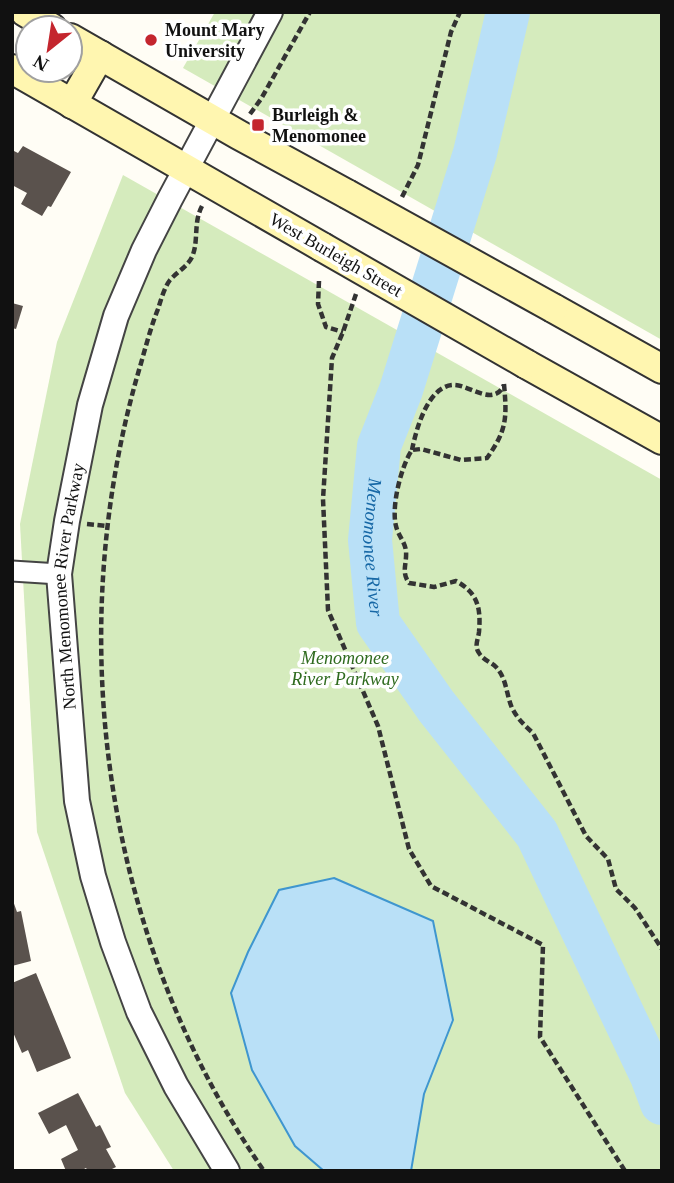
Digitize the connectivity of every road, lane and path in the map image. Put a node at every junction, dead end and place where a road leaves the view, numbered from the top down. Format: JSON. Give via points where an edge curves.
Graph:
{"nodes":[{"id":1,"x":270,"y":12,"type":"edge"},
{"id":2,"x":310,"y":12,"type":"edge"},
{"id":3,"x":460,"y":12,"type":"edge"},
{"id":4,"x":84,"y":46,"type":"edge"},
{"id":5,"x":100,"y":55,"type":"junction"},
{"id":6,"x":12,"y":69,"type":"edge"},
{"id":7,"x":72,"y":104,"type":"junction"},
{"id":8,"x":250,"y":115,"type":"dead end"},
{"id":9,"x":211,"y":119,"type":"junction"},
{"id":10,"x":185,"y":169,"type":"junction"},
{"id":11,"x":400,"y":201,"type":"dead end"},
{"id":12,"x":198,"y":214,"type":"dead end"},
{"id":13,"x":319,"y":281,"type":"dead end"},
{"id":14,"x":360,"y":285,"type":"dead end"},
{"id":15,"x":343,"y":332,"type":"junction"},
{"id":16,"x":662,"y":369,"type":"edge"},
{"id":17,"x":662,"y":440,"type":"edge"},
{"id":18,"x":412,"y":450,"type":"junction"},
{"id":19,"x":81,"y":524,"type":"dead end"},
{"id":20,"x":107,"y":526,"type":"junction"},
{"id":21,"x":12,"y":570,"type":"edge"},
{"id":22,"x":59,"y":574,"type":"junction"},
{"id":23,"x":662,"y":949,"type":"edge"},
{"id":24,"x":227,"y":1171,"type":"edge"},
{"id":25,"x":264,"y":1171,"type":"edge"},
{"id":26,"x":625,"y":1171,"type":"edge"}],
"edges":[{"from":1,"to":9,"type":"street","name":"North Menomonee River Parkway"},
{"from":2,"to":8,"type":"path"},
{"from":3,"to":11,"type":"path","via":[[418,165]]},
{"from":4,"to":5,"type":"main road"},
{"from":5,"to":7,"type":"main road"},
{"from":5,"to":9,"type":"main road"},
{"from":6,"to":7,"type":"main road","name":"West Burleigh Street"},
{"from":7,"to":10,"type":"main road","name":"West Burleigh Street"},
{"from":9,"to":10,"type":"street","name":"North Menomonee River Parkway"},
{"from":9,"to":16,"type":"main road","bridge":true},
{"from":10,"to":17,"type":"main road","name":"West Burleigh Street","bridge":true},
{"from":10,"to":22,"type":"street","name":"North Menomonee River Parkway","via":[[116,316],[87,418]]},
{"from":12,"to":20,"type":"path","via":[[191,258],[164,292],[137,378],[122,432]]},
{"from":13,"to":15,"type":"path","via":[[318,304],[326,327]]},
{"from":14,"to":15,"type":"path"},
{"from":15,"to":26,"type":"path","via":[[331,358],[323,499],[328,610],[378,726],[409,849],[431,887],[542,945],[540,1037]]},
{"from":18,"to":18,"type":"path","via":[[461,460],[487,458],[503,426],[504,384],[494,395],[455,385],[438,391],[419,425]]},
{"from":18,"to":23,"type":"path","via":[[400,478],[394,516],[406,550],[405,578],[409,583],[434,587],[456,581],[472,591],[479,617],[479,653],[496,666],[519,721],[533,733],[586,836],[608,859],[616,889],[635,908]]},
{"from":19,"to":20,"type":"path"},
{"from":20,"to":25,"type":"path","via":[[101,671],[119,829],[153,950],[187,1040],[235,1130]]},
{"from":21,"to":22,"type":"street"},
{"from":22,"to":24,"type":"street","name":"North Menomonee River Parkway","via":[[69,723],[93,876],[139,1012]]}]}
